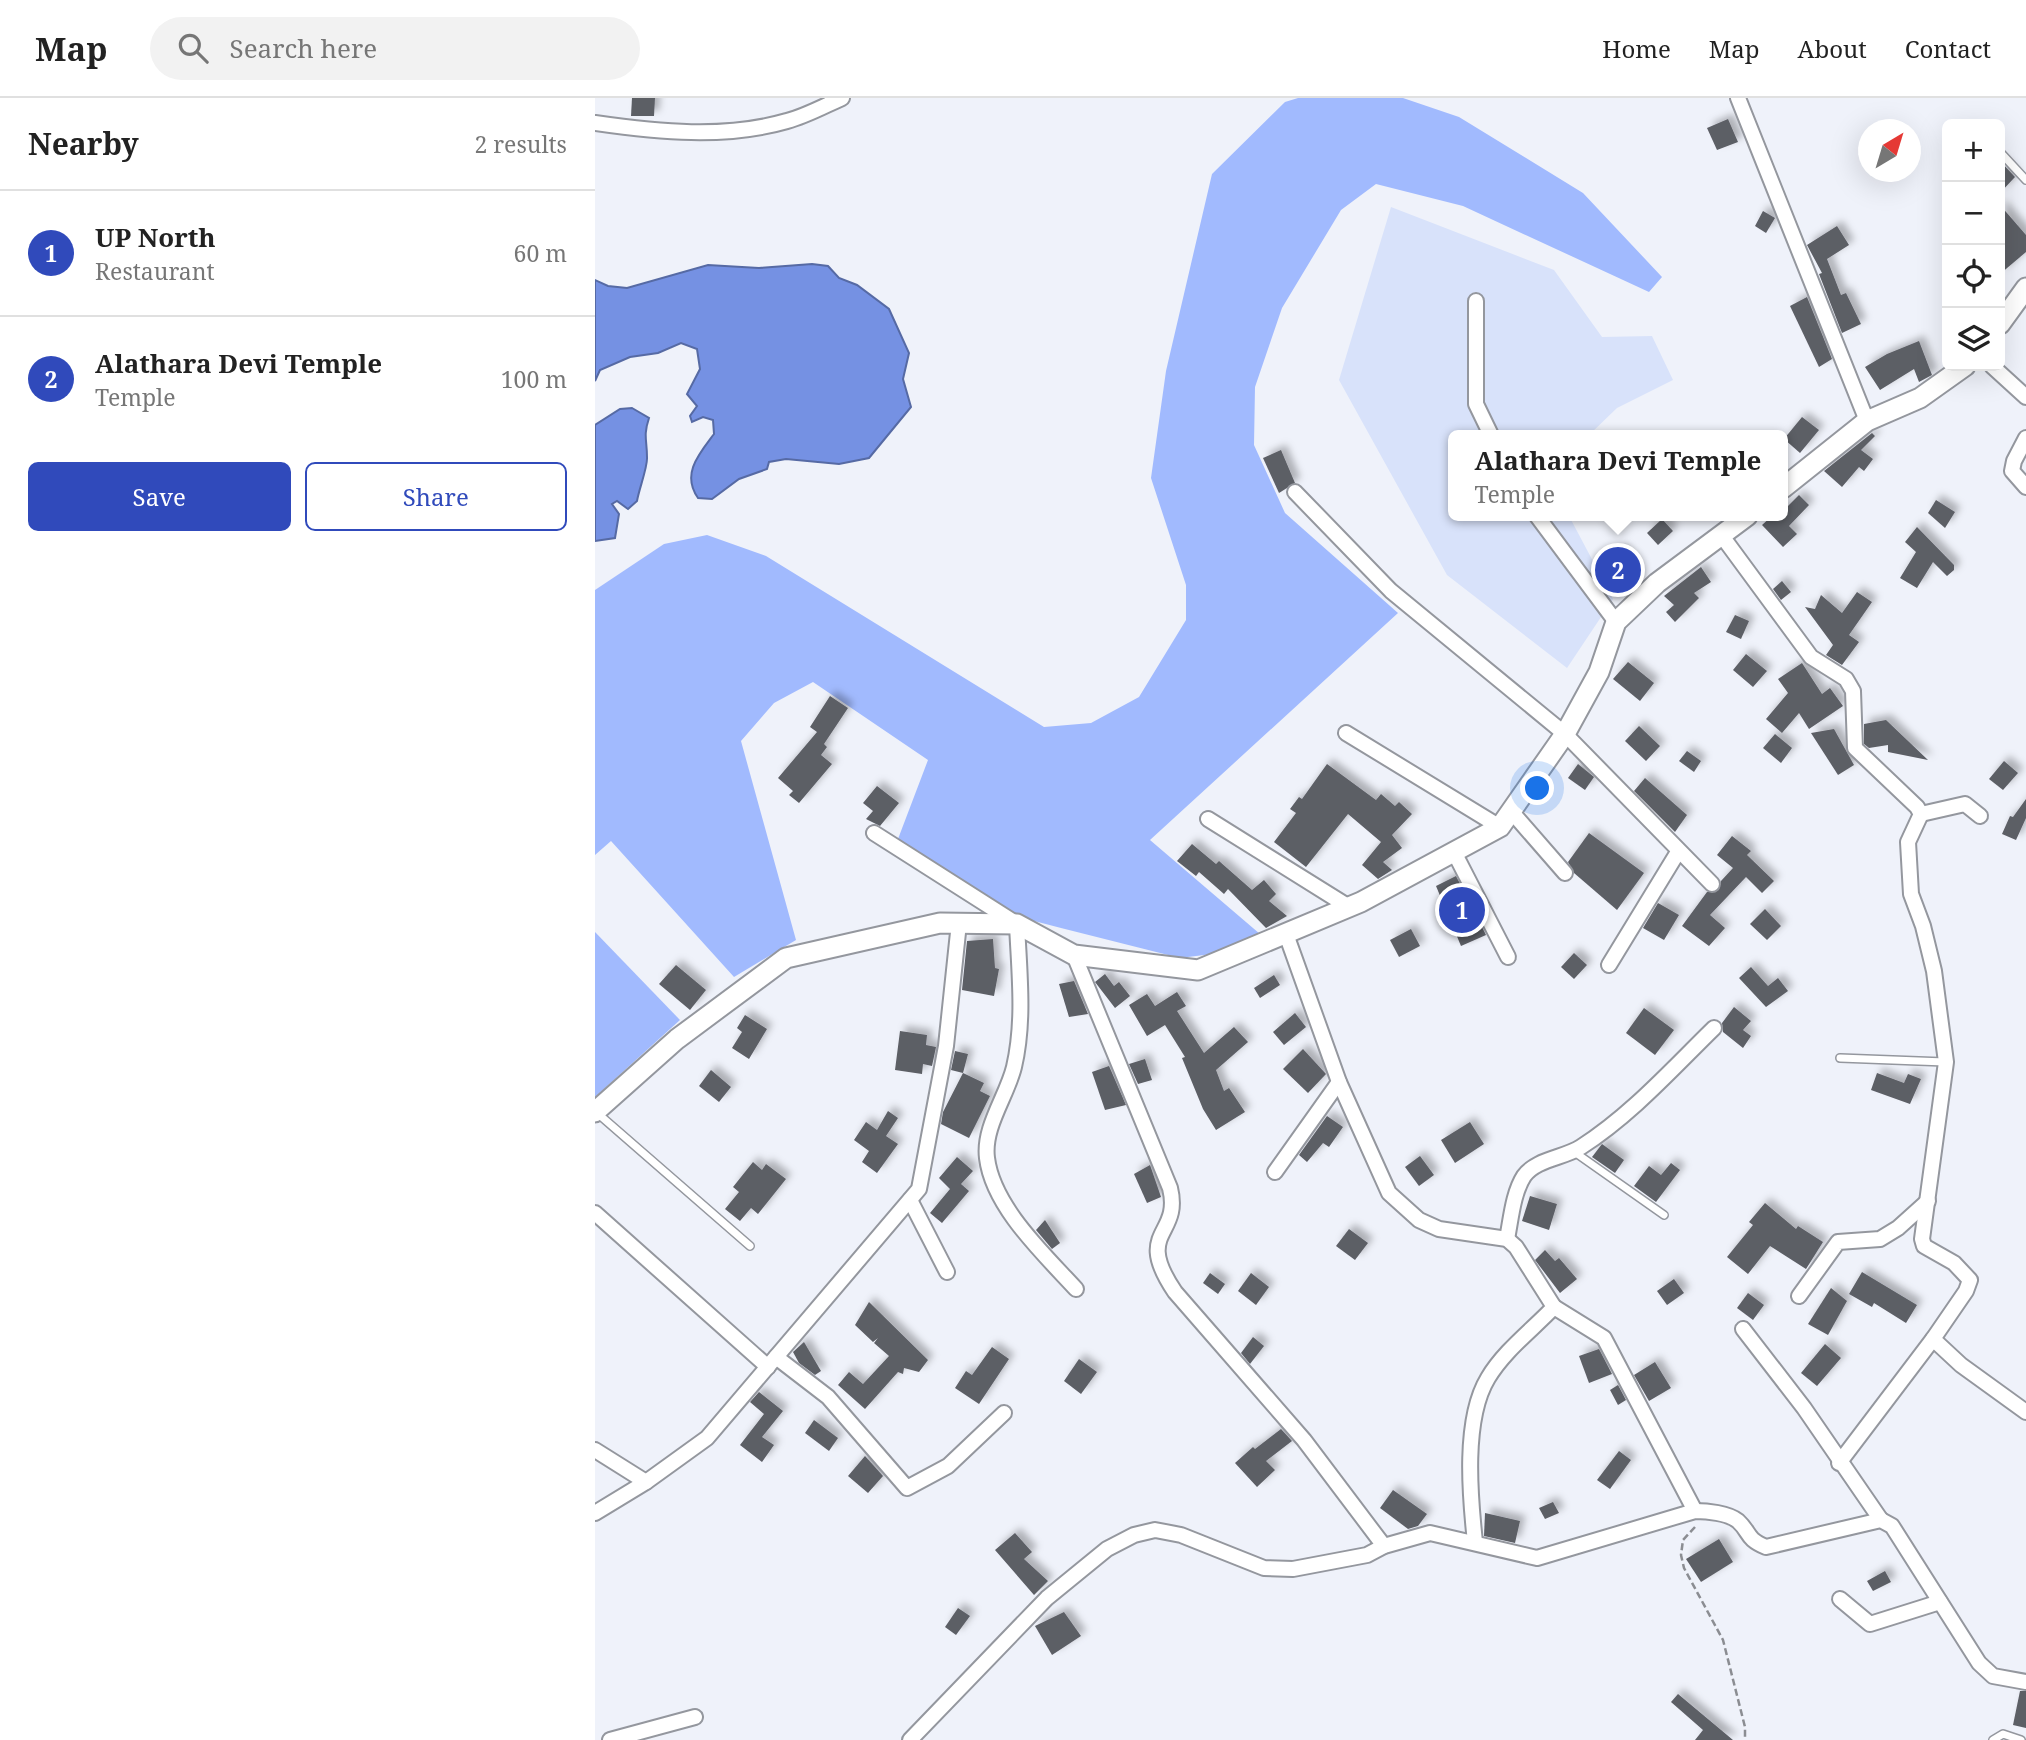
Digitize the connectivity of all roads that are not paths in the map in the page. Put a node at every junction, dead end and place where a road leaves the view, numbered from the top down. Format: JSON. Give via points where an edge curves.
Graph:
{"nodes":[{"id":1,"x":842,"y":98,"type":"edge"},
{"id":2,"x":1738,"y":98,"type":"edge"},
{"id":3,"x":595,"y":123,"type":"edge"},
{"id":4,"x":2005,"y":157,"type":"edge"},
{"id":5,"x":2026,"y":180,"type":"edge"},
{"id":6,"x":2026,"y":288,"type":"edge"},
{"id":7,"x":1476,"y":301,"type":"dead end"},
{"id":8,"x":2005,"y":317,"type":"edge"},
{"id":9,"x":1958,"y":371,"type":"edge"},
{"id":10,"x":1997,"y":371,"type":"edge"},
{"id":11,"x":2026,"y":397,"type":"edge"},
{"id":12,"x":1867,"y":421,"type":"junction"},
{"id":13,"x":1489,"y":430,"type":"edge"},
{"id":14,"x":2026,"y":438,"type":"edge"},
{"id":15,"x":1788,"y":484,"type":"edge"},
{"id":16,"x":2026,"y":487,"type":"edge"},
{"id":17,"x":1295,"y":492,"type":"dead end"},
{"id":18,"x":1541,"y":521,"type":"edge"},
{"id":19,"x":1741,"y":521,"type":"edge"},
{"id":20,"x":1722,"y":536,"type":"junction"},
{"id":21,"x":1616,"y":622,"type":"junction"},
{"id":22,"x":1346,"y":733,"type":"dead end"},
{"id":23,"x":1565,"y":734,"type":"junction"},
{"id":24,"x":1511,"y":811,"type":"junction"},
{"id":25,"x":1921,"y":814,"type":"junction"},
{"id":26,"x":1980,"y":816,"type":"dead end"},
{"id":27,"x":1208,"y":819,"type":"dead end"},
{"id":28,"x":1500,"y":827,"type":"junction"},
{"id":29,"x":874,"y":833,"type":"dead end"},
{"id":30,"x":1454,"y":852,"type":"junction"},
{"id":31,"x":1678,"y":852,"type":"junction"},
{"id":32,"x":1565,"y":873,"type":"dead end"},
{"id":33,"x":1712,"y":884,"type":"dead end"},
{"id":34,"x":1349,"y":907,"type":"junction"},
{"id":35,"x":959,"y":923,"type":"junction"},
{"id":36,"x":1017,"y":923,"type":"junction"},
{"id":37,"x":1286,"y":934,"type":"junction"},
{"id":38,"x":1073,"y":955,"type":"junction"},
{"id":39,"x":1508,"y":957,"type":"dead end"},
{"id":40,"x":1609,"y":965,"type":"dead end"},
{"id":41,"x":1714,"y":1028,"type":"dead end"},
{"id":42,"x":1840,"y":1058,"type":"dead end"},
{"id":43,"x":1946,"y":1062,"type":"junction"},
{"id":44,"x":1339,"y":1082,"type":"junction"},
{"id":45,"x":595,"y":1112,"type":"edge"},
{"id":46,"x":1573,"y":1151,"type":"junction"},
{"id":47,"x":1275,"y":1172,"type":"dead end"},
{"id":48,"x":910,"y":1200,"type":"junction"},
{"id":49,"x":1928,"y":1202,"type":"junction"},
{"id":50,"x":595,"y":1213,"type":"edge"},
{"id":51,"x":1664,"y":1215,"type":"dead end"},
{"id":52,"x":1507,"y":1239,"type":"junction"},
{"id":53,"x":750,"y":1246,"type":"dead end"},
{"id":54,"x":947,"y":1272,"type":"dead end"},
{"id":55,"x":1076,"y":1289,"type":"dead end"},
{"id":56,"x":1799,"y":1296,"type":"dead end"},
{"id":57,"x":1554,"y":1307,"type":"junction"},
{"id":58,"x":1743,"y":1329,"type":"dead end"},
{"id":59,"x":1933,"y":1339,"type":"junction"},
{"id":60,"x":772,"y":1362,"type":"junction"},
{"id":61,"x":2026,"y":1412,"type":"edge"},
{"id":62,"x":1004,"y":1413,"type":"dead end"},
{"id":63,"x":595,"y":1450,"type":"edge"},
{"id":64,"x":1839,"y":1463,"type":"junction"},
{"id":65,"x":646,"y":1482,"type":"junction"},
{"id":66,"x":1701,"y":1511,"type":"junction"},
{"id":67,"x":595,"y":1513,"type":"edge"},
{"id":68,"x":1881,"y":1520,"type":"junction"},
{"id":69,"x":1475,"y":1542,"type":"junction"},
{"id":70,"x":1384,"y":1546,"type":"junction"},
{"id":71,"x":1840,"y":1599,"type":"dead end"},
{"id":72,"x":1940,"y":1602,"type":"junction"},
{"id":73,"x":2026,"y":1682,"type":"edge"},
{"id":74,"x":695,"y":1717,"type":"dead end"},
{"id":75,"x":610,"y":1740,"type":"edge"},
{"id":76,"x":910,"y":1740,"type":"edge"},
{"id":77,"x":1993,"y":1740,"type":"edge"},
{"id":78,"x":2021,"y":1740,"type":"edge"}],
"edges":[{"from":1,"to":3,"type":"street","via":[[787,121],[725,131],[661,132]]},
{"from":2,"to":12,"type":"street"},
{"from":4,"to":5,"type":"lane"},
{"from":6,"to":8,"type":"street"},
{"from":7,"to":13,"type":"street","via":[[1476,404]]},
{"from":9,"to":12,"type":"street","via":[[1920,398]]},
{"from":10,"to":11,"type":"street"},
{"from":12,"to":15,"type":"street"},
{"from":14,"to":16,"type":"street","via":[[2012,471]]},
{"from":17,"to":23,"type":"street","via":[[1391,591]]},
{"from":18,"to":21,"type":"street"},
{"from":19,"to":20,"type":"street"},
{"from":20,"to":21,"type":"street","via":[[1657,583]]},
{"from":20,"to":25,"type":"street","via":[[1811,657],[1846,679],[1853,691],[1856,747]]},
{"from":21,"to":23,"type":"street","via":[[1599,672]]},
{"from":22,"to":28,"type":"street"},
{"from":23,"to":24,"type":"street"},
{"from":23,"to":31,"type":"street"},
{"from":24,"to":28,"type":"street"},
{"from":24,"to":32,"type":"street"},
{"from":25,"to":26,"type":"street","via":[[1965,804]]},
{"from":25,"to":43,"type":"street","via":[[1908,842],[1911,894],[1934,971]]},
{"from":27,"to":34,"type":"street"},
{"from":28,"to":30,"type":"street"},
{"from":29,"to":36,"type":"street"},
{"from":30,"to":34,"type":"street"},
{"from":30,"to":39,"type":"street"},
{"from":31,"to":33,"type":"street"},
{"from":31,"to":40,"type":"street"},
{"from":34,"to":37,"type":"street"},
{"from":35,"to":36,"type":"street"},
{"from":35,"to":45,"type":"street","via":[[940,923],[786,958],[677,1039]]},
{"from":35,"to":48,"type":"street","via":[[946,1045],[919,1189]]},
{"from":36,"to":38,"type":"street"},
{"from":36,"to":55,"type":"street","via":[[1021,996],[1017,1050],[987,1157],[993,1181],[1021,1229]]},
{"from":37,"to":38,"type":"street","via":[[1198,970]]},
{"from":37,"to":44,"type":"street"},
{"from":38,"to":70,"type":"street","via":[[1170,1188],[1172,1206],[1156,1248],[1162,1272],[1304,1440]]},
{"from":41,"to":46,"type":"street","via":[[1642,1098]]},
{"from":42,"to":43,"type":"lane"},
{"from":43,"to":49,"type":"street"},
{"from":44,"to":47,"type":"street"},
{"from":44,"to":52,"type":"street","via":[[1389,1193],[1404,1209],[1439,1229]]},
{"from":45,"to":53,"type":"lane"},
{"from":46,"to":51,"type":"lane"},
{"from":46,"to":52,"type":"street","via":[[1540,1164],[1525,1176]]},
{"from":48,"to":54,"type":"street"},
{"from":48,"to":60,"type":"street"},
{"from":49,"to":56,"type":"street","via":[[1880,1240],[1838,1242]]},
{"from":49,"to":59,"type":"street","via":[[1924,1246],[1954,1263],[1969,1280]]},
{"from":50,"to":60,"type":"street"},
{"from":52,"to":57,"type":"street"},
{"from":57,"to":66,"type":"street","via":[[1604,1338]]},
{"from":57,"to":69,"type":"street","via":[[1487,1379],[1473,1419]]},
{"from":58,"to":64,"type":"street","via":[[1804,1408]]},
{"from":59,"to":61,"type":"street"},
{"from":59,"to":64,"type":"street"},
{"from":60,"to":62,"type":"street","via":[[828,1397],[907,1488],[948,1466]]},
{"from":60,"to":65,"type":"street","via":[[707,1438]]},
{"from":63,"to":65,"type":"street"},
{"from":64,"to":68,"type":"street"},
{"from":65,"to":67,"type":"street"},
{"from":66,"to":68,"type":"street","via":[[1737,1520],[1750,1540],[1766,1547]]},
{"from":66,"to":69,"type":"street","via":[[1537,1558]]},
{"from":68,"to":72,"type":"street","via":[[1892,1526]]},
{"from":69,"to":70,"type":"street","via":[[1430,1533]]},
{"from":70,"to":76,"type":"street","via":[[1367,1555],[1293,1569],[1264,1568],[1181,1535],[1155,1530],[1134,1535],[1107,1549],[1047,1598]]},
{"from":71,"to":72,"type":"street","via":[[1870,1624]]},
{"from":72,"to":73,"type":"street","via":[[1979,1663],[1993,1676]]},
{"from":74,"to":75,"type":"street"},
{"from":77,"to":78,"type":"lane","via":[[2003,1734]]}]}
